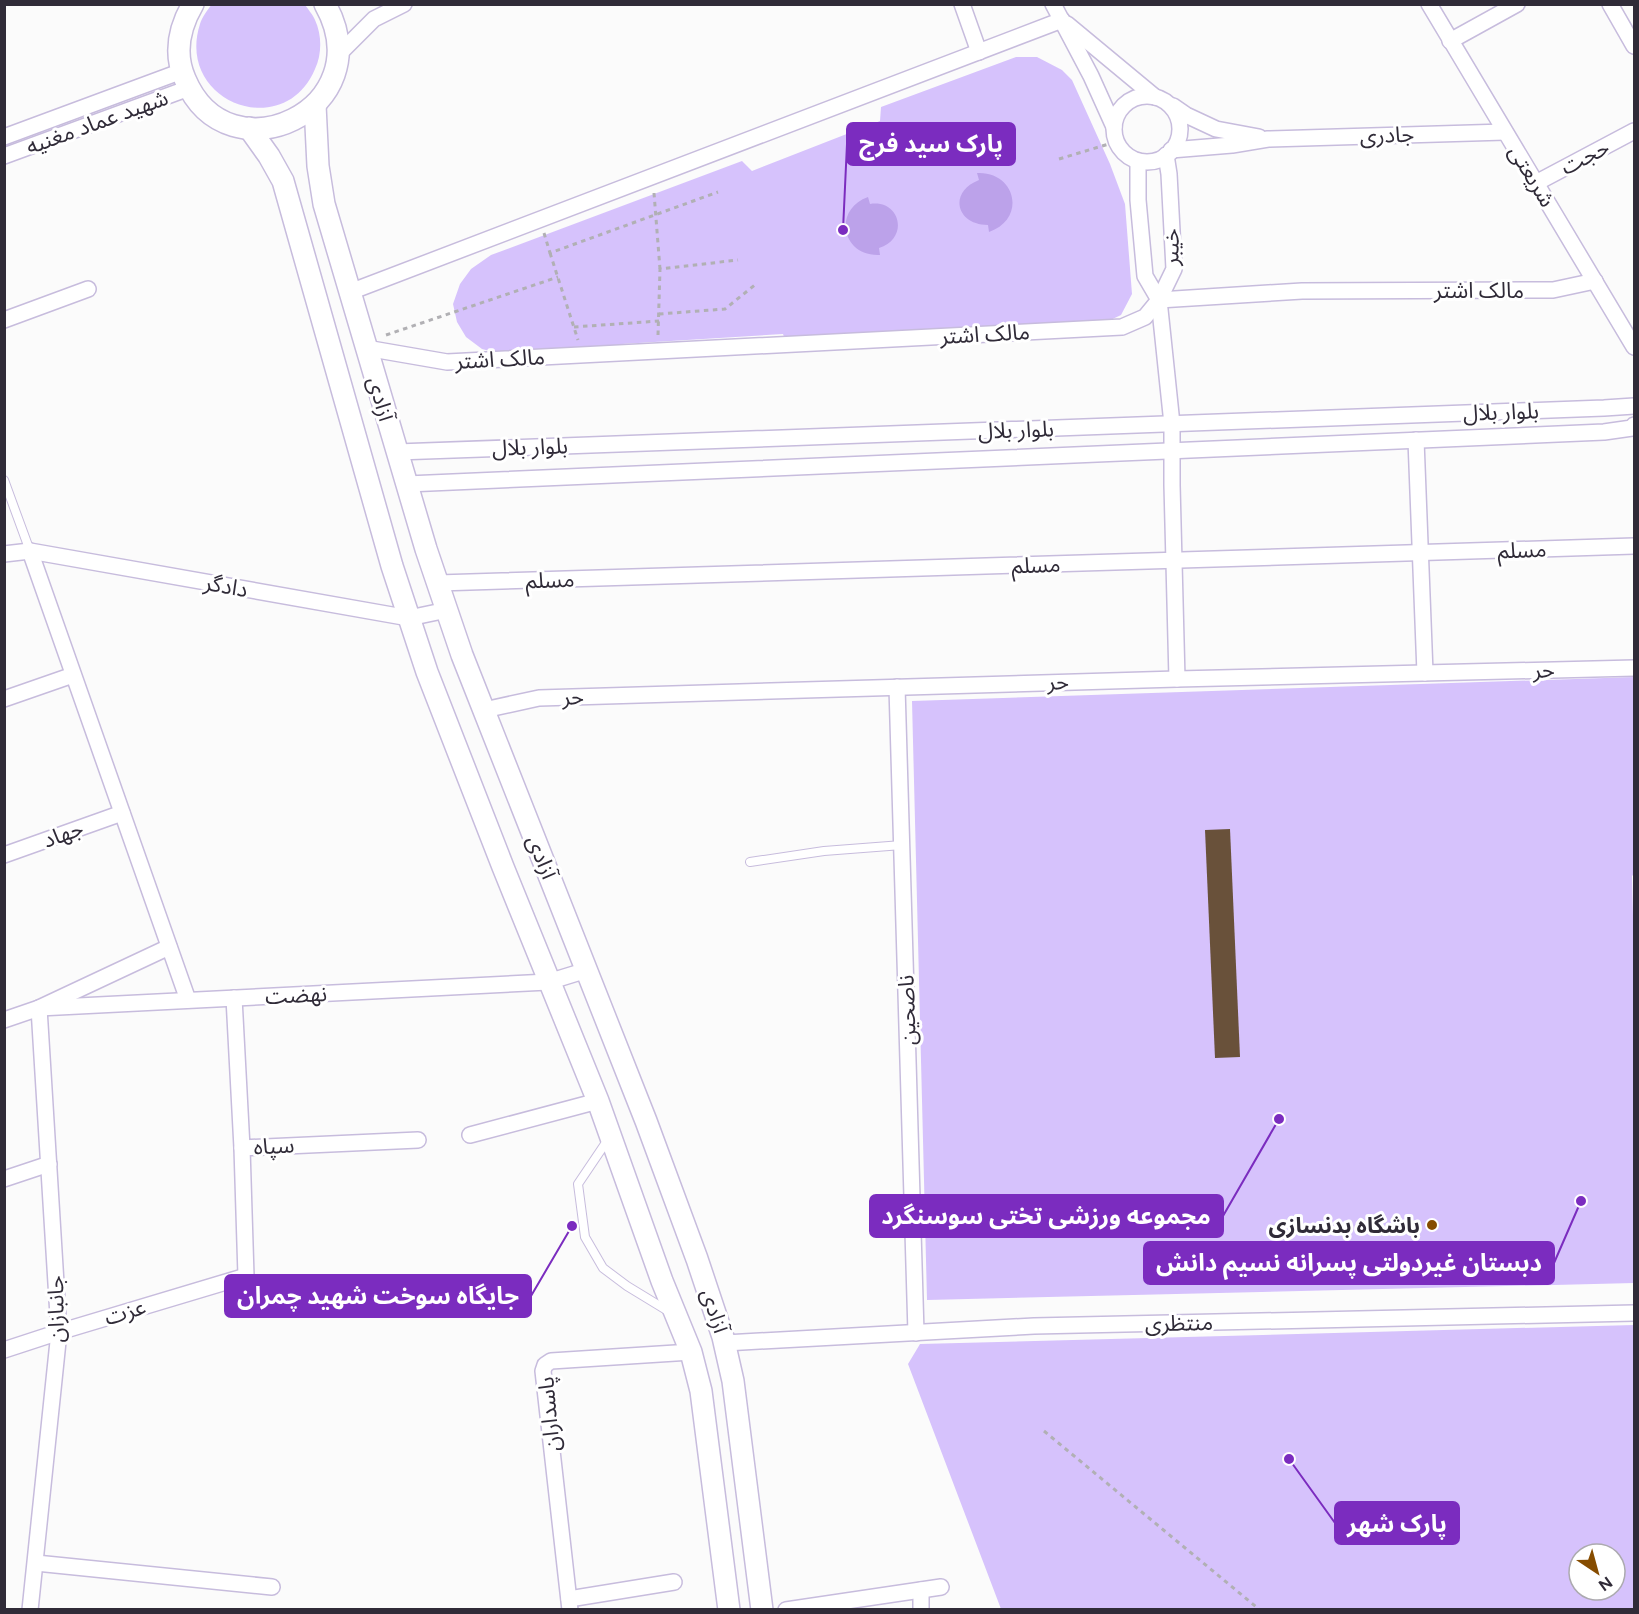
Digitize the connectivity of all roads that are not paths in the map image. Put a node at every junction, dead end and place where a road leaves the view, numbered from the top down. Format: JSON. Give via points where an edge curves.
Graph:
{"nodes":[{"id":1,"x":193,"y":4,"type":"edge"},
{"id":2,"x":325,"y":4,"type":"edge"},
{"id":3,"x":404,"y":4,"type":"edge"},
{"id":4,"x":962,"y":4,"type":"edge"},
{"id":5,"x":1053,"y":4,"type":"edge"},
{"id":6,"x":1429,"y":4,"type":"edge"},
{"id":7,"x":1517,"y":4,"type":"edge"},
{"id":8,"x":1610,"y":4,"type":"edge"},
{"id":9,"x":1062,"y":20,"type":"junction"},
{"id":10,"x":1450,"y":40,"type":"junction"},
{"id":11,"x":1635,"y":46,"type":"edge"},
{"id":12,"x":979,"y":52,"type":"junction"},
{"id":13,"x":339,"y":54,"type":"junction"},
{"id":14,"x":185,"y":80,"type":"junction"},
{"id":15,"x":1162,"y":100,"type":"junction"},
{"id":16,"x":315,"y":105,"type":"junction"},
{"id":17,"x":249,"y":128,"type":"junction"},
{"id":18,"x":1505,"y":132,"type":"junction"},
{"id":19,"x":1635,"y":132,"type":"edge"},
{"id":20,"x":1115,"y":134,"type":"junction"},
{"id":21,"x":4,"y":137,"type":"edge"},
{"id":22,"x":1268,"y":139,"type":"junction"},
{"id":23,"x":1168,"y":153,"type":"junction"},
{"id":24,"x":4,"y":156,"type":"edge"},
{"id":25,"x":1138,"y":161,"type":"junction"},
{"id":26,"x":1536,"y":183,"type":"junction"},
{"id":27,"x":1595,"y":281,"type":"junction"},
{"id":28,"x":88,"y":290,"type":"dead end"},
{"id":29,"x":350,"y":292,"type":"junction"},
{"id":30,"x":1159,"y":300,"type":"junction"},
{"id":31,"x":4,"y":320,"type":"edge"},
{"id":32,"x":365,"y":345,"type":"junction"},
{"id":33,"x":1635,"y":347,"type":"edge"},
{"id":34,"x":1635,"y":405,"type":"edge"},
{"id":35,"x":1172,"y":424,"type":"junction"},
{"id":36,"x":1635,"y":425,"type":"edge"},
{"id":37,"x":1416,"y":440,"type":"junction"},
{"id":38,"x":1172,"y":451,"type":"junction"},
{"id":39,"x":397,"y":452,"type":"junction"},
{"id":40,"x":4,"y":480,"type":"edge"},
{"id":41,"x":407,"y":484,"type":"junction"},
{"id":42,"x":1635,"y":546,"type":"edge"},
{"id":43,"x":30,"y":551,"type":"junction"},
{"id":44,"x":1420,"y":553,"type":"junction"},
{"id":45,"x":4,"y":554,"type":"edge"},
{"id":46,"x":1174,"y":561,"type":"junction"},
{"id":47,"x":438,"y":584,"type":"junction"},
{"id":48,"x":447,"y":610,"type":"junction"},
{"id":49,"x":409,"y":618,"type":"junction"},
{"id":50,"x":1635,"y":668,"type":"edge"},
{"id":51,"x":1425,"y":673,"type":"junction"},
{"id":52,"x":74,"y":675,"type":"junction"},
{"id":53,"x":1177,"y":678,"type":"junction"},
{"id":54,"x":897,"y":687,"type":"junction"},
{"id":55,"x":4,"y":699,"type":"edge"},
{"id":56,"x":484,"y":710,"type":"junction"},
{"id":57,"x":122,"y":813,"type":"junction"},
{"id":58,"x":902,"y":845,"type":"junction"},
{"id":59,"x":4,"y":855,"type":"edge"},
{"id":60,"x":750,"y":862,"type":"dead end"},
{"id":61,"x":169,"y":947,"type":"junction"},
{"id":62,"x":587,"y":970,"type":"junction"},
{"id":63,"x":548,"y":982,"type":"junction"},
{"id":64,"x":234,"y":998,"type":"junction"},
{"id":65,"x":188,"y":1000,"type":"junction"},
{"id":66,"x":39,"y":1008,"type":"junction"},
{"id":67,"x":4,"y":1020,"type":"edge"},
{"id":68,"x":598,"y":1101,"type":"junction"},
{"id":69,"x":470,"y":1135,"type":"dead end"},
{"id":70,"x":610,"y":1137,"type":"junction"},
{"id":71,"x":418,"y":1140,"type":"dead end"},
{"id":72,"x":242,"y":1148,"type":"junction"},
{"id":73,"x":50,"y":1164,"type":"junction"},
{"id":74,"x":4,"y":1179,"type":"edge"},
{"id":75,"x":1635,"y":1313,"type":"edge"},
{"id":76,"x":676,"y":1316,"type":"junction"},
{"id":77,"x":59,"y":1332,"type":"junction"},
{"id":78,"x":916,"y":1333,"type":"junction"},
{"id":79,"x":725,"y":1343,"type":"junction"},
{"id":80,"x":4,"y":1350,"type":"edge"},
{"id":81,"x":692,"y":1352,"type":"junction"},
{"id":82,"x":36,"y":1563,"type":"junction"},
{"id":83,"x":674,"y":1582,"type":"dead end"},
{"id":84,"x":272,"y":1587,"type":"dead end"},
{"id":85,"x":941,"y":1587,"type":"dead end"},
{"id":86,"x":921,"y":1590,"type":"junction"},
{"id":87,"x":569,"y":1604,"type":"edge"},
{"id":88,"x":30,"y":1610,"type":"edge"},
{"id":89,"x":729,"y":1610,"type":"edge"},
{"id":90,"x":762,"y":1610,"type":"edge"},
{"id":91,"x":786,"y":1610,"type":"edge"},
{"id":92,"x":921,"y":1610,"type":"edge"}],
"edges":[{"from":1,"to":14,"type":"main road","via":[[180,34]]},
{"from":2,"to":13,"type":"main road","via":[[338,35]]},
{"from":3,"to":13,"type":"street","via":[[374,19]]},
{"from":4,"to":12,"type":"street"},
{"from":5,"to":9,"type":"street"},
{"from":6,"to":10,"type":"street","name":"شریعتی"},
{"from":7,"to":10,"type":"street"},
{"from":8,"to":11,"type":"street"},
{"from":9,"to":12,"type":"street"},
{"from":9,"to":15,"type":"street"},
{"from":9,"to":20,"type":"street"},
{"from":10,"to":18,"type":"street","name":"شریعتی"},
{"from":12,"to":29,"type":"street"},
{"from":13,"to":16,"type":"main road","via":[[327,91]]},
{"from":14,"to":17,"type":"main road","via":[[200,103],[214,115]]},
{"from":14,"to":21,"type":"street","name":"شهید عماد مغنیه"},
{"from":14,"to":24,"type":"street","name":"شهید عماد مغنیه"},
{"from":15,"to":20,"type":"street","via":[[1141,96],[1127,102],[1117,113]]},
{"from":15,"to":22,"type":"street","via":[[1216,129]]},
{"from":15,"to":23,"type":"street","via":[[1178,116],[1180,131]]},
{"from":16,"to":17,"type":"main road","via":[[285,124]]},
{"from":16,"to":29,"type":"main road","name":"آزادی","via":[[324,204]]},
{"from":17,"to":49,"type":"main road","name":"آزادی","via":[[282,181]]},
{"from":18,"to":22,"type":"street","name":"جادری"},
{"from":18,"to":26,"type":"street","name":"شریعتی"},
{"from":19,"to":26,"type":"street","name":"حجت"},
{"from":20,"to":25,"type":"street","via":[[1124,154]]},
{"from":22,"to":23,"type":"street"},
{"from":23,"to":25,"type":"street","via":[[1152,162]]},
{"from":23,"to":30,"type":"street","name":"خیبر","via":[[1174,269]]},
{"from":25,"to":30,"type":"street","name":"خیبر","via":[[1145,276]]},
{"from":26,"to":27,"type":"street","name":"شریعتی"},
{"from":27,"to":30,"type":"street","name":"مالک اشتر","via":[[1553,290],[1302,291]]},
{"from":27,"to":33,"type":"street","name":"شریعتی"},
{"from":28,"to":31,"type":"street"},
{"from":29,"to":32,"type":"main road","name":"آزادی"},
{"from":30,"to":32,"type":"street","name":"مالک اشتر","via":[[1145,316],[1122,327],[447,362]]},
{"from":30,"to":35,"type":"street"},
{"from":32,"to":39,"type":"main road","name":"آزادی"},
{"from":34,"to":35,"type":"street","name":"بلوار بلال"},
{"from":35,"to":38,"type":"street"},
{"from":35,"to":39,"type":"street","name":"بلوار بلال"},
{"from":36,"to":37,"type":"street","name":"بلوار بلال","via":[[1604,432]]},
{"from":37,"to":38,"type":"street","name":"بلوار بلال"},
{"from":37,"to":44,"type":"street"},
{"from":38,"to":41,"type":"street","name":"بلوار بلال"},
{"from":38,"to":46,"type":"street"},
{"from":39,"to":41,"type":"main road","name":"آزادی"},
{"from":40,"to":43,"type":"lane"},
{"from":41,"to":47,"type":"main road","name":"آزادی"},
{"from":42,"to":44,"type":"street","name":"مسلم"},
{"from":43,"to":45,"type":"street","name":"دادگر"},
{"from":43,"to":49,"type":"street","name":"دادگر"},
{"from":43,"to":52,"type":"street"},
{"from":44,"to":46,"type":"street","name":"مسلم"},
{"from":44,"to":51,"type":"street"},
{"from":46,"to":47,"type":"street","name":"مسلم"},
{"from":46,"to":53,"type":"street"},
{"from":47,"to":48,"type":"main road","name":"آزادی"},
{"from":48,"to":49,"type":"street","name":"دادگر"},
{"from":48,"to":56,"type":"main road","name":"آزادی"},
{"from":49,"to":63,"type":"main road","name":"آزادی"},
{"from":50,"to":51,"type":"street","name":"حر"},
{"from":51,"to":53,"type":"street","name":"حر"},
{"from":52,"to":55,"type":"street"},
{"from":52,"to":57,"type":"street"},
{"from":53,"to":54,"type":"street","name":"حر"},
{"from":54,"to":56,"type":"street","name":"حر","via":[[539,698]]},
{"from":54,"to":58,"type":"street","name":"ناصحین"},
{"from":56,"to":62,"type":"main road","name":"آزادی"},
{"from":57,"to":59,"type":"street","name":"جهاد"},
{"from":57,"to":61,"type":"street"},
{"from":58,"to":60,"type":"lane"},
{"from":58,"to":78,"type":"street","name":"ناصحین"},
{"from":61,"to":65,"type":"street"},
{"from":61,"to":66,"type":"street"},
{"from":62,"to":63,"type":"street","name":"نهضت"},
{"from":62,"to":79,"type":"main road","name":"آزادی","via":[[698,1259]]},
{"from":63,"to":64,"type":"street","name":"نهضت"},
{"from":63,"to":68,"type":"main road","name":"آزادی"},
{"from":64,"to":65,"type":"street","name":"نهضت"},
{"from":64,"to":72,"type":"street","name":"سپاه"},
{"from":65,"to":66,"type":"street","name":"نهضت"},
{"from":66,"to":67,"type":"street","name":"نهضت"},
{"from":66,"to":73,"type":"street","name":"جانبازان"},
{"from":68,"to":69,"type":"street"},
{"from":68,"to":70,"type":"main road","name":"آزادی"},
{"from":70,"to":76,"type":"main road","name":"آزادی"},
{"from":70,"to":76,"type":"lane","via":[[579,1184],[585,1237],[603,1268]]},
{"from":71,"to":72,"type":"street","name":"سپاه"},
{"from":72,"to":77,"type":"street","name":"عزت","via":[[246,1276]]},
{"from":73,"to":74,"type":"street"},
{"from":73,"to":77,"type":"street","name":"جانبازان"},
{"from":75,"to":78,"type":"street","name":"منتظری","via":[[1034,1326]]},
{"from":76,"to":81,"type":"main road","name":"آزادی"},
{"from":77,"to":80,"type":"street","name":"عزت"},
{"from":77,"to":82,"type":"street","name":"جانبازان"},
{"from":78,"to":79,"type":"street","name":"منتظری"},
{"from":79,"to":90,"type":"main road","name":"آزادی"},
{"from":81,"to":87,"type":"street","name":"پاسداران","via":[[551,1361],[545,1365]]},
{"from":81,"to":89,"type":"main road","name":"آزادی","via":[[701,1391]]},
{"from":82,"to":84,"type":"street"},
{"from":82,"to":88,"type":"street","name":"جانبازان"},
{"from":83,"to":87,"type":"street"},
{"from":85,"to":86,"type":"street"},
{"from":86,"to":91,"type":"street"},
{"from":86,"to":92,"type":"street"}]}
